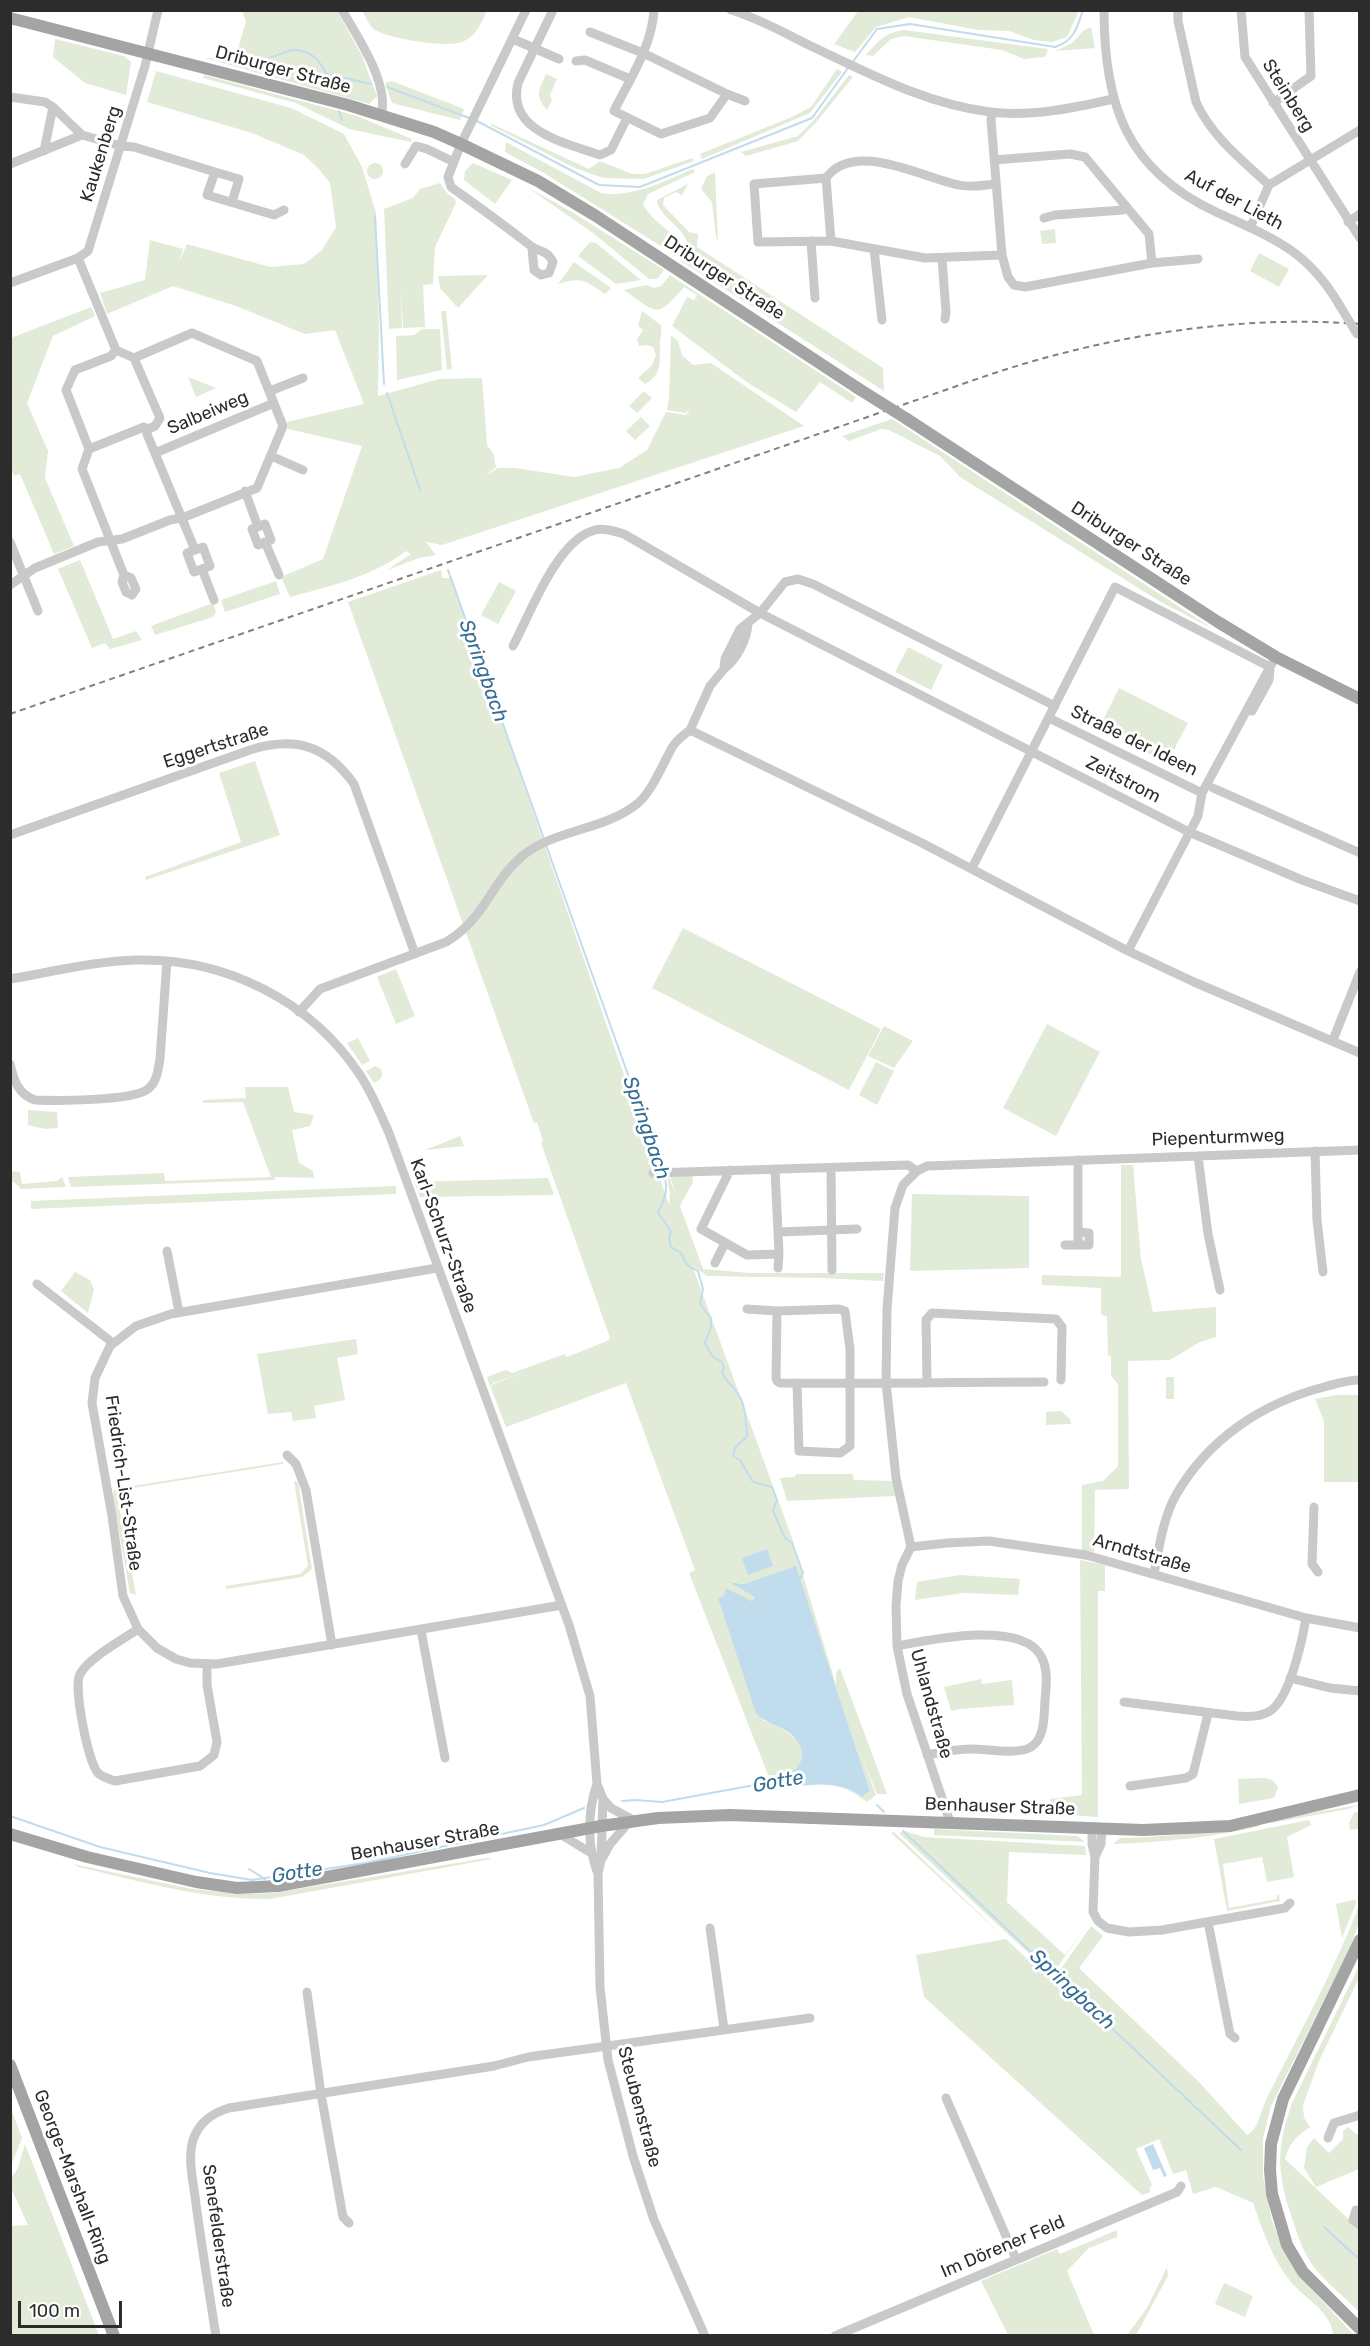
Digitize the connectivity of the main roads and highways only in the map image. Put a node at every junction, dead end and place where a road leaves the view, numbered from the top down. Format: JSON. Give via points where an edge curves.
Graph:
{"nodes":[{"id":1,"x":10,"y":18,"type":"edge"},
{"id":2,"x":1359,"y":699,"type":"edge"},
{"id":3,"x":1359,"y":1795,"type":"edge"},
{"id":4,"x":12,"y":1834,"type":"edge"},
{"id":5,"x":1359,"y":1940,"type":"edge"},
{"id":6,"x":10,"y":2064,"type":"edge"},
{"id":7,"x":1359,"y":2329,"type":"edge"},
{"id":8,"x":114,"y":2336,"type":"edge"}],
"edges":[{"from":1,"to":2,"type":"main road","name":"Driburger Straße","bridge":true,"via":[[381,115],[461,144],[538,181],[1218,622],[1273,662]]},
{"from":3,"to":4,"type":"main road","name":"Benhauser Straße","via":[[1230,1826],[1097,1829],[730,1815],[632,1822],[278,1886],[237,1888],[142,1870]]},
{"from":5,"to":7,"type":"main road","via":[[1283,2099],[1271,2144],[1270,2169],[1272,2194],[1287,2245],[1303,2272]]},
{"from":6,"to":8,"type":"main road","name":"George-Marshall-Ring"}]}
